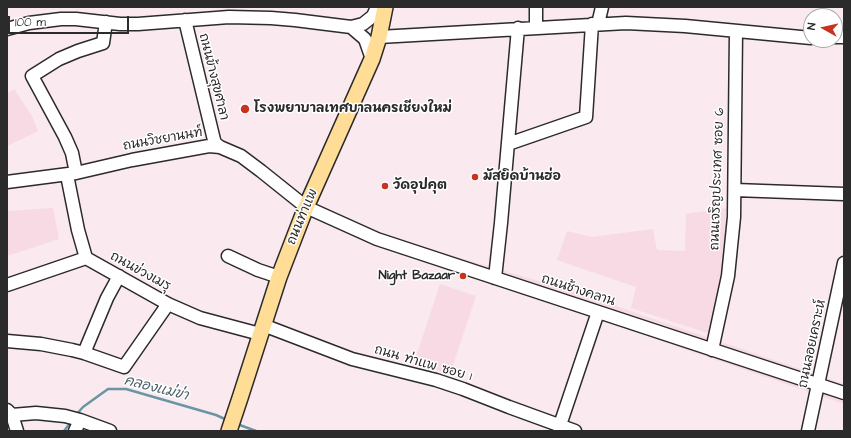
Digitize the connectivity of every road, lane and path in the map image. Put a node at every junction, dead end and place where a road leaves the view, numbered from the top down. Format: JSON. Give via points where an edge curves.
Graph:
{"nodes":[{"id":1,"x":377,"y":7,"type":"edge"},
{"id":2,"x":385,"y":7,"type":"edge"},
{"id":3,"x":536,"y":7,"type":"edge"},
{"id":4,"x":602,"y":7,"type":"edge"},
{"id":5,"x":185,"y":20,"type":"junction"},
{"id":6,"x":106,"y":22,"type":"junction"},
{"id":7,"x":595,"y":24,"type":"junction"},
{"id":8,"x":352,"y":27,"type":"junction"},
{"id":9,"x":536,"y":27,"type":"junction"},
{"id":10,"x":518,"y":28,"type":"junction"},
{"id":11,"x":7,"y":29,"type":"edge"},
{"id":12,"x":736,"y":31,"type":"junction"},
{"id":13,"x":379,"y":37,"type":"junction"},
{"id":14,"x":803,"y":37,"type":"edge"},
{"id":15,"x":372,"y":59,"type":"junction"},
{"id":16,"x":214,"y":144,"type":"junction"},
{"id":17,"x":508,"y":144,"type":"junction"},
{"id":18,"x":72,"y":174,"type":"junction"},
{"id":19,"x":7,"y":182,"type":"edge"},
{"id":20,"x":734,"y":190,"type":"junction"},
{"id":21,"x":844,"y":194,"type":"edge"},
{"id":22,"x":306,"y":207,"type":"junction"},
{"id":23,"x":228,"y":256,"type":"dead end"},
{"id":24,"x":86,"y":258,"type":"junction"},
{"id":25,"x":844,"y":263,"type":"edge"},
{"id":26,"x":119,"y":276,"type":"junction"},
{"id":27,"x":278,"y":277,"type":"junction"},
{"id":28,"x":495,"y":278,"type":"junction"},
{"id":29,"x":7,"y":284,"type":"edge"},
{"id":30,"x":168,"y":304,"type":"junction"},
{"id":31,"x":598,"y":312,"type":"junction"},
{"id":32,"x":261,"y":330,"type":"junction"},
{"id":33,"x":7,"y":341,"type":"edge"},
{"id":34,"x":712,"y":350,"type":"junction"},
{"id":35,"x":84,"y":353,"type":"junction"},
{"id":36,"x":818,"y":385,"type":"junction"},
{"id":37,"x":844,"y":393,"type":"edge"},
{"id":38,"x":9,"y":413,"type":"edge"},
{"id":39,"x":77,"y":425,"type":"edge"},
{"id":40,"x":560,"y":425,"type":"junction"},
{"id":41,"x":231,"y":426,"type":"edge"},
{"id":42,"x":16,"y":431,"type":"edge"},
{"id":43,"x":110,"y":431,"type":"edge"},
{"id":44,"x":575,"y":431,"type":"edge"},
{"id":45,"x":808,"y":431,"type":"edge"}],
"edges":[{"from":1,"to":8,"type":"street","via":[[373,16],[363,24]]},
{"from":2,"to":13,"type":"main road","name":"ถนนท่าแพ"},
{"from":3,"to":9,"type":"street"},
{"from":4,"to":7,"type":"street"},
{"from":5,"to":6,"type":"street","via":[[138,24]]},
{"from":5,"to":8,"type":"street","via":[[271,18]]},
{"from":5,"to":16,"type":"street","name":"ถนนข้างสุขศาลา"},
{"from":6,"to":11,"type":"street","via":[[61,19]]},
{"from":6,"to":18,"type":"street","via":[[103,43],[58,59],[32,76],[72,153]]},
{"from":7,"to":9,"type":"street"},
{"from":7,"to":12,"type":"street","via":[[626,23]]},
{"from":7,"to":17,"type":"street","via":[[586,117]]},
{"from":8,"to":15,"type":"street","via":[[365,39]]},
{"from":9,"to":10,"type":"street"},
{"from":10,"to":13,"type":"street"},
{"from":10,"to":17,"type":"street"},
{"from":12,"to":14,"type":"street"},
{"from":12,"to":20,"type":"street","name":"ถนนเจริญประเทศ ซอย 6"},
{"from":13,"to":15,"type":"main road","name":"ถนนท่าแพ"},
{"from":15,"to":22,"type":"main road","name":"ถนนท่าแพ"},
{"from":16,"to":18,"type":"street","name":"ถนนวิชยานนท์"},
{"from":16,"to":22,"type":"street","name":"ถนนวิชยานนท์","via":[[241,156]]},
{"from":17,"to":28,"type":"street"},
{"from":18,"to":19,"type":"street","name":"ถนนวิชยานนท์"},
{"from":18,"to":24,"type":"street","via":[[78,230]]},
{"from":20,"to":21,"type":"street"},
{"from":20,"to":34,"type":"street","name":"ถนนเจริญประเทศ ซอย 6","via":[[728,276]]},
{"from":22,"to":27,"type":"main road","name":"ถนนท่าแพ"},
{"from":22,"to":28,"type":"street","name":"ถนนช้างคลาน","via":[[377,239]]},
{"from":23,"to":27,"type":"street"},
{"from":24,"to":26,"type":"street","name":"ถนนข่วงเมรุ"},
{"from":24,"to":29,"type":"street"},
{"from":25,"to":36,"type":"street","name":"ถนนลอยเคราะห์"},
{"from":26,"to":30,"type":"street","name":"ถนนข่วงเมรุ"},
{"from":26,"to":35,"type":"street"},
{"from":27,"to":32,"type":"main road","name":"ถนนท่าแพ"},
{"from":28,"to":31,"type":"street","name":"ถนนช้างคลาน"},
{"from":30,"to":32,"type":"street","name":"ถนนข่วงเมรุ","via":[[200,318]]},
{"from":30,"to":35,"type":"street","via":[[124,367]]},
{"from":31,"to":34,"type":"street","name":"ถนนช้างคลาน"},
{"from":31,"to":40,"type":"street"},
{"from":32,"to":40,"type":"street","name":"ถนน ท่าแพ ซอย 1","via":[[352,359],[436,380]]},
{"from":32,"to":41,"type":"main road","name":"ถนนท่าแพ"},
{"from":33,"to":35,"type":"street","via":[[40,344]]},
{"from":34,"to":36,"type":"street","name":"ถนนช้างคลาน"},
{"from":36,"to":37,"type":"street","name":"ถนนช้างคลาน"},
{"from":36,"to":45,"type":"street","name":"ถนนลอยเคราะห์"},
{"from":38,"to":39,"type":"street","via":[[64,416]]},
{"from":38,"to":42,"type":"street"},
{"from":39,"to":43,"type":"street"},
{"from":40,"to":44,"type":"street","name":"ถนน ท่าแพ ซอย 1"}]}
